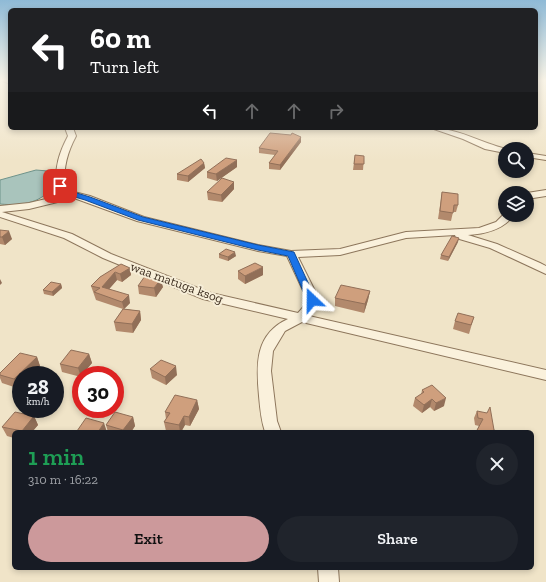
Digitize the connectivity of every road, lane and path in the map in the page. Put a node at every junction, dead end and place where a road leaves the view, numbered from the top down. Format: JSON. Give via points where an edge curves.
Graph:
{"nodes":[{"id":1,"x":70,"y":130,"type":"edge"},
{"id":2,"x":442,"y":130,"type":"edge"},
{"id":3,"x":498,"y":149,"type":"edge"},
{"id":4,"x":534,"y":156,"type":"edge"},
{"id":5,"x":546,"y":158,"type":"edge"},
{"id":6,"x":546,"y":193,"type":"edge"},
{"id":7,"x":73,"y":195,"type":"junction"},
{"id":8,"x":534,"y":195,"type":"edge"},
{"id":9,"x":0,"y":209,"type":"edge"},
{"id":10,"x":0,"y":214,"type":"edge"},
{"id":11,"x":502,"y":222,"type":"edge"},
{"id":12,"x":447,"y":233,"type":"junction"},
{"id":13,"x":291,"y":254,"type":"junction"},
{"id":14,"x":546,"y":271,"type":"edge"},
{"id":15,"x":301,"y":318,"type":"junction"},
{"id":16,"x":546,"y":375,"type":"edge"},
{"id":17,"x":272,"y":430,"type":"edge"},
{"id":18,"x":328,"y":570,"type":"edge"},
{"id":19,"x":329,"y":582,"type":"edge"}],
"edges":[{"from":1,"to":7,"type":"street","via":[[72,136],[59,164],[60,186]]},
{"from":2,"to":3,"type":"street"},
{"from":4,"to":5,"type":"street"},
{"from":6,"to":8,"type":"street"},
{"from":7,"to":9,"type":"street","via":[[30,206]]},
{"from":7,"to":13,"type":"street","via":[[141,219]]},
{"from":10,"to":15,"type":"street","name":"waa matuga ksog","via":[[68,236],[107,256],[207,296]]},
{"from":11,"to":12,"type":"street","via":[[488,230]]},
{"from":12,"to":13,"type":"street","via":[[406,235],[340,252]]},
{"from":12,"to":14,"type":"street","via":[[475,239]]},
{"from":13,"to":15,"type":"street","via":[[312,297],[312,304]]},
{"from":15,"to":16,"type":"street","name":"waa matuga ksog"},
{"from":15,"to":17,"type":"street","via":[[280,328],[266,351],[264,371]]},
{"from":18,"to":19,"type":"street"}]}
